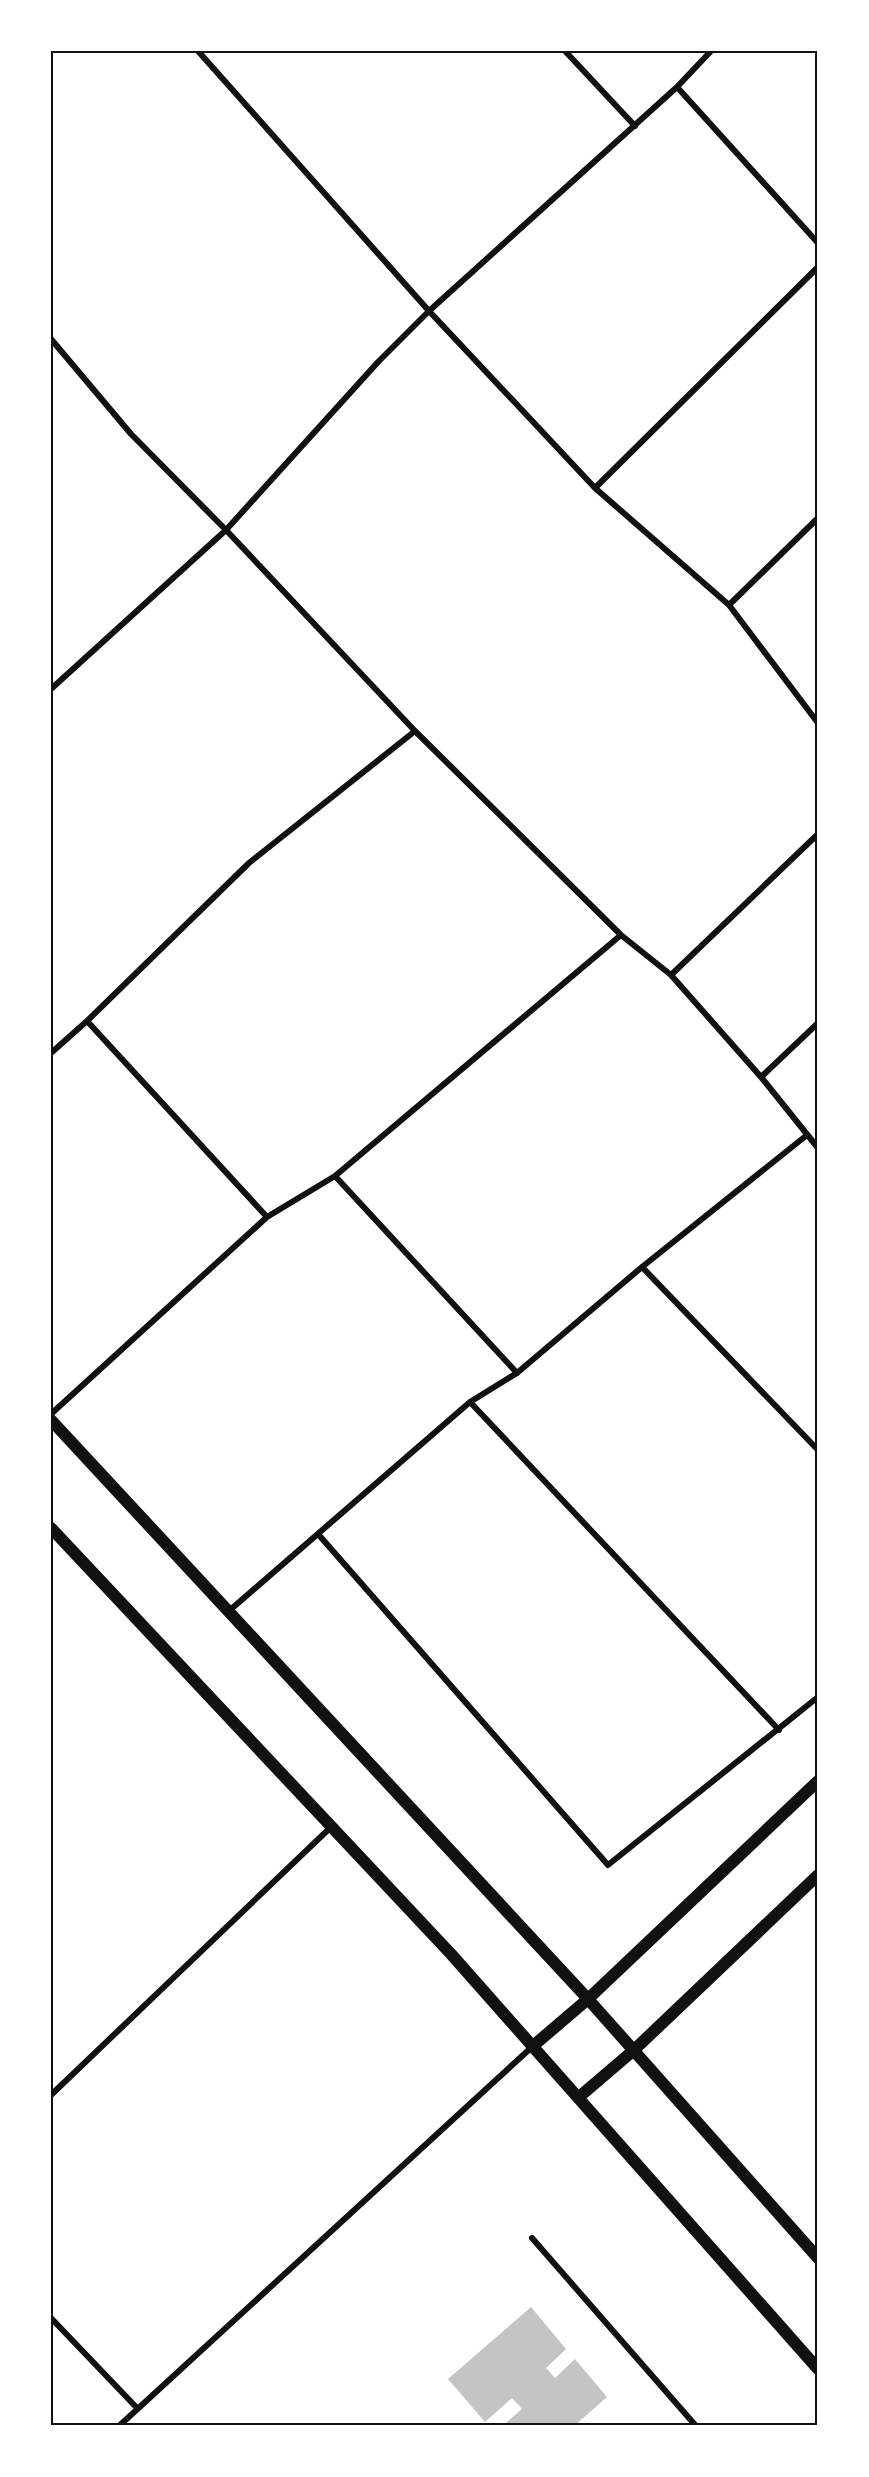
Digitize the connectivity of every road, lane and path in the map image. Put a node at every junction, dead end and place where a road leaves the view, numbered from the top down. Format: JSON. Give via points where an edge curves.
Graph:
{"nodes":[{"id":1,"x":198,"y":51,"type":"edge"},
{"id":2,"x":565,"y":51,"type":"edge"},
{"id":3,"x":711,"y":51,"type":"edge"},
{"id":4,"x":677,"y":87,"type":"junction"},
{"id":5,"x":635,"y":126,"type":"junction"},
{"id":6,"x":818,"y":243,"type":"edge"},
{"id":7,"x":818,"y":267,"type":"edge"},
{"id":8,"x":429,"y":311,"type":"junction"},
{"id":9,"x":51,"y":339,"type":"edge"},
{"id":10,"x":596,"y":488,"type":"junction"},
{"id":11,"x":818,"y":518,"type":"edge"},
{"id":12,"x":226,"y":530,"type":"junction"},
{"id":13,"x":729,"y":605,"type":"junction"},
{"id":14,"x":51,"y":690,"type":"edge"},
{"id":15,"x":817,"y":721,"type":"edge"},
{"id":16,"x":415,"y":731,"type":"junction"},
{"id":17,"x":818,"y":834,"type":"edge"},
{"id":18,"x":621,"y":935,"type":"junction"},
{"id":19,"x":671,"y":975,"type":"junction"},
{"id":20,"x":87,"y":1020,"type":"junction"},
{"id":21,"x":818,"y":1023,"type":"edge"},
{"id":22,"x":51,"y":1053,"type":"edge"},
{"id":23,"x":761,"y":1077,"type":"junction"},
{"id":24,"x":807,"y":1136,"type":"junction"},
{"id":25,"x":818,"y":1148,"type":"edge"},
{"id":26,"x":335,"y":1176,"type":"junction"},
{"id":27,"x":267,"y":1217,"type":"junction"},
{"id":28,"x":642,"y":1267,"type":"junction"},
{"id":29,"x":517,"y":1373,"type":"junction"},
{"id":30,"x":470,"y":1402,"type":"junction"},
{"id":31,"x":51,"y":1414,"type":"edge"},
{"id":32,"x":51,"y":1420,"type":"edge"},
{"id":33,"x":818,"y":1450,"type":"edge"},
{"id":34,"x":51,"y":1528,"type":"edge"},
{"id":35,"x":318,"y":1534,"type":"junction"},
{"id":36,"x":230,"y":1610,"type":"junction"},
{"id":37,"x":818,"y":1697,"type":"edge"},
{"id":38,"x":779,"y":1730,"type":"junction"},
{"id":39,"x":818,"y":1781,"type":"edge"},
{"id":40,"x":331,"y":1826,"type":"junction"},
{"id":41,"x":818,"y":1875,"type":"edge"},
{"id":42,"x":588,"y":1999,"type":"junction"},
{"id":43,"x":533,"y":2046,"type":"junction"},
{"id":44,"x":634,"y":2050,"type":"junction"},
{"id":45,"x":51,"y":2095,"type":"edge"},
{"id":46,"x":579,"y":2097,"type":"junction"},
{"id":47,"x":532,"y":2238,"type":"dead end"},
{"id":48,"x":818,"y":2258,"type":"edge"},
{"id":49,"x":51,"y":2318,"type":"edge"},
{"id":50,"x":818,"y":2369,"type":"edge"},
{"id":51,"x":137,"y":2408,"type":"junction"},
{"id":52,"x":119,"y":2426,"type":"edge"},
{"id":53,"x":696,"y":2426,"type":"edge"}],
"edges":[{"from":1,"to":8,"type":"street"},
{"from":2,"to":5,"type":"street"},
{"from":3,"to":4,"type":"street"},
{"from":4,"to":5,"type":"street"},
{"from":4,"to":6,"type":"street"},
{"from":5,"to":8,"type":"street"},
{"from":7,"to":10,"type":"street"},
{"from":8,"to":10,"type":"street"},
{"from":8,"to":12,"type":"street"},
{"from":9,"to":12,"type":"street","via":[[131,434]]},
{"from":10,"to":13,"type":"street"},
{"from":11,"to":13,"type":"street"},
{"from":12,"to":14,"type":"street"},
{"from":12,"to":16,"type":"street"},
{"from":13,"to":15,"type":"street"},
{"from":16,"to":18,"type":"street"},
{"from":16,"to":20,"type":"street","via":[[249,863]]},
{"from":17,"to":19,"type":"street"},
{"from":18,"to":19,"type":"street"},
{"from":18,"to":26,"type":"street"},
{"from":19,"to":23,"type":"street"},
{"from":20,"to":22,"type":"street"},
{"from":20,"to":27,"type":"street"},
{"from":21,"to":23,"type":"street"},
{"from":23,"to":24,"type":"street"},
{"from":24,"to":25,"type":"street"},
{"from":24,"to":28,"type":"street"},
{"from":26,"to":27,"type":"street"},
{"from":26,"to":29,"type":"street"},
{"from":27,"to":31,"type":"street"},
{"from":28,"to":29,"type":"street"},
{"from":28,"to":33,"type":"street"},
{"from":29,"to":30,"type":"street"},
{"from":30,"to":35,"type":"street"},
{"from":30,"to":38,"type":"street"},
{"from":32,"to":36,"type":"main road"},
{"from":34,"to":40,"type":"main road"},
{"from":35,"to":36,"type":"street"},
{"from":35,"to":38,"type":"street","via":[[608,1865]]},
{"from":36,"to":42,"type":"main road"},
{"from":37,"to":38,"type":"street"},
{"from":39,"to":42,"type":"main road"},
{"from":40,"to":43,"type":"main road"},
{"from":40,"to":45,"type":"street"},
{"from":41,"to":44,"type":"main road"},
{"from":42,"to":43,"type":"main road"},
{"from":42,"to":44,"type":"main road"},
{"from":43,"to":46,"type":"main road"},
{"from":43,"to":51,"type":"street"},
{"from":44,"to":46,"type":"main road"},
{"from":44,"to":48,"type":"main road"},
{"from":46,"to":50,"type":"main road"},
{"from":47,"to":53,"type":"street"},
{"from":49,"to":51,"type":"street"},
{"from":51,"to":52,"type":"street"}]}
